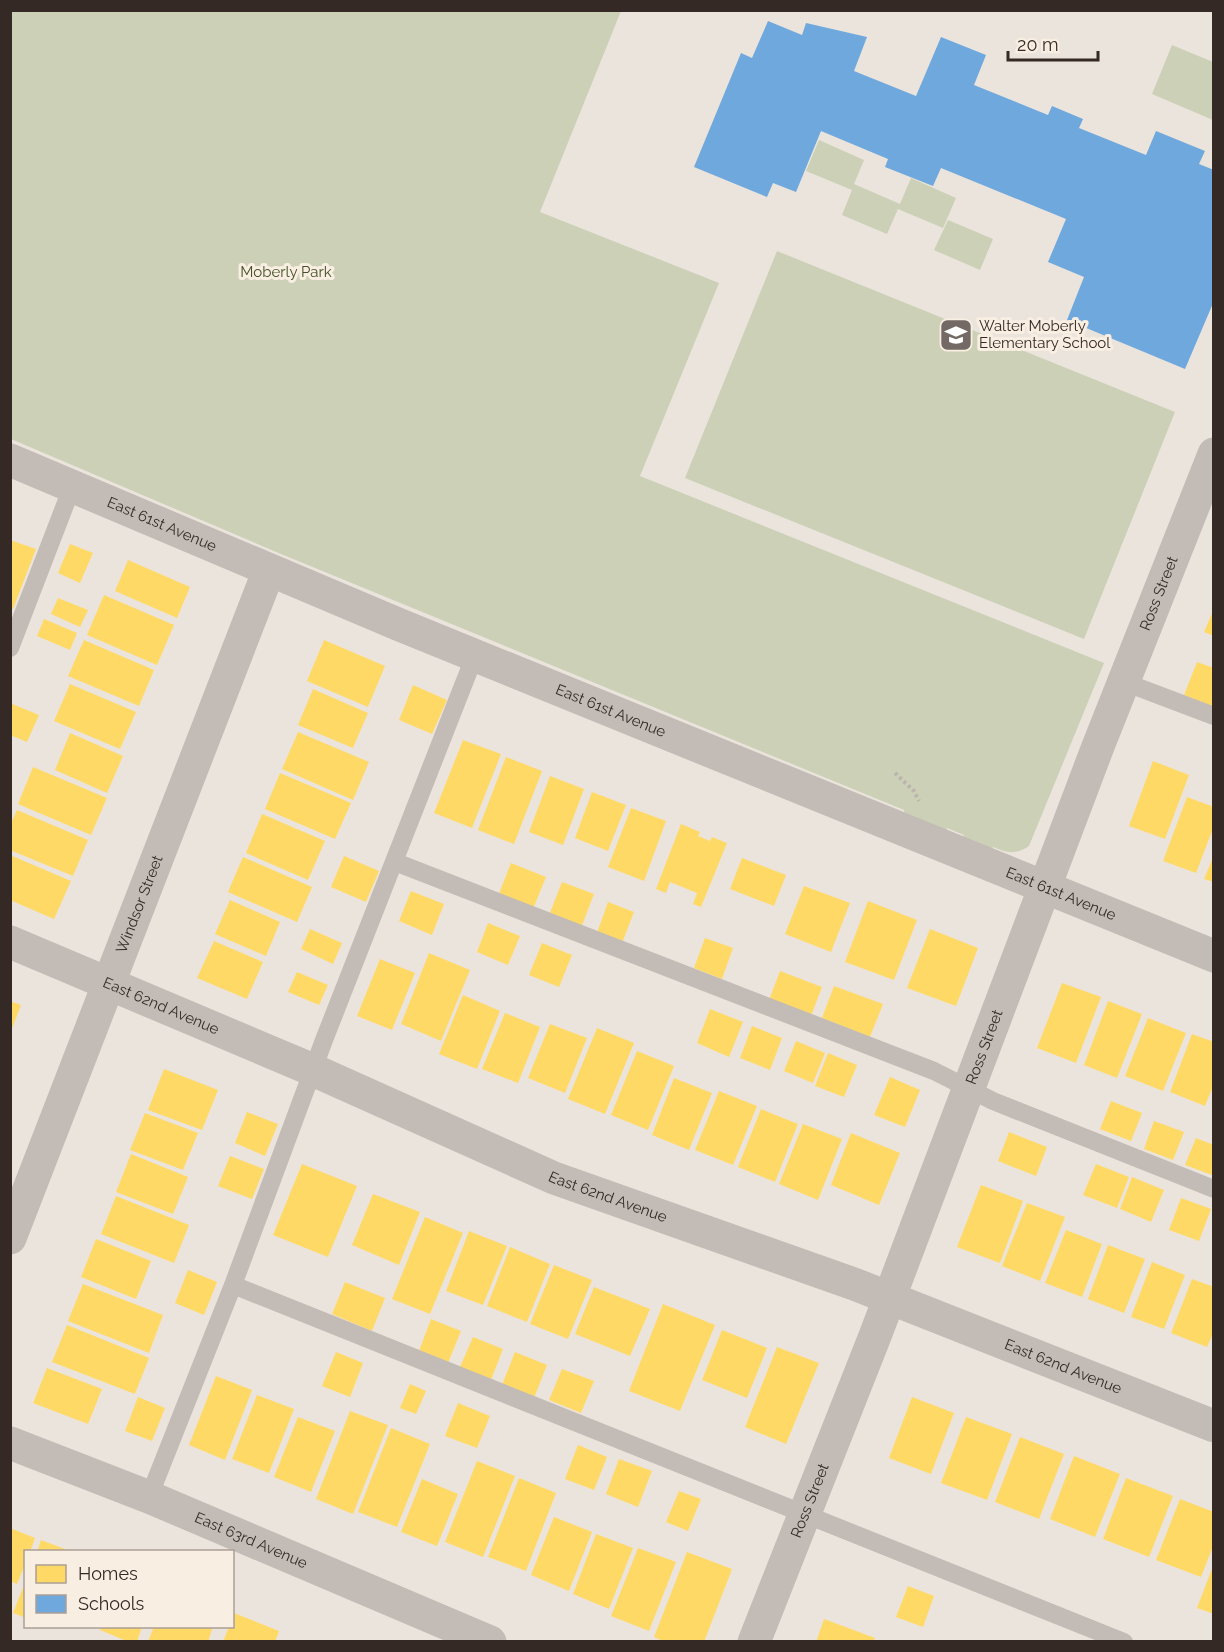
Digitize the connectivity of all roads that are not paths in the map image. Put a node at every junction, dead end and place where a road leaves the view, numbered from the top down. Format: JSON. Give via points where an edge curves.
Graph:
{"nodes":[{"id":1,"x":10,"y":460,"type":"edge"},
{"id":2,"x":1211,"y":470,"type":"edge"},
{"id":3,"x":72,"y":487,"type":"junction"},
{"id":4,"x":269,"y":570,"type":"junction"},
{"id":5,"x":10,"y":648,"type":"edge"},
{"id":6,"x":475,"y":655,"type":"junction"},
{"id":7,"x":1124,"y":682,"type":"junction"},
{"id":8,"x":1214,"y":716,"type":"edge"},
{"id":9,"x":395,"y":862,"type":"junction"},
{"id":10,"x":1044,"y":888,"type":"junction"},
{"id":11,"x":10,"y":942,"type":"edge"},
{"id":12,"x":1214,"y":956,"type":"edge"},
{"id":13,"x":110,"y":983,"type":"junction"},
{"id":14,"x":313,"y":1070,"type":"junction"},
{"id":15,"x":968,"y":1088,"type":"junction"},
{"id":16,"x":1214,"y":1189,"type":"edge"},
{"id":17,"x":10,"y":1238,"type":"edge"},
{"id":18,"x":233,"y":1285,"type":"junction"},
{"id":19,"x":890,"y":1298,"type":"junction"},
{"id":20,"x":1214,"y":1426,"type":"edge"},
{"id":21,"x":10,"y":1443,"type":"edge"},
{"id":22,"x":149,"y":1497,"type":"junction"},
{"id":23,"x":804,"y":1512,"type":"junction"},
{"id":24,"x":490,"y":1641,"type":"edge"},
{"id":25,"x":754,"y":1641,"type":"edge"},
{"id":26,"x":1124,"y":1641,"type":"edge"}],
"edges":[{"from":1,"to":3,"type":"street","name":"East 61st Avenue"},
{"from":2,"to":7,"type":"street","name":"Ross Street"},
{"from":3,"to":4,"type":"street","name":"East 61st Avenue"},
{"from":3,"to":5,"type":"lane"},
{"from":4,"to":6,"type":"street","name":"East 61st Avenue"},
{"from":4,"to":13,"type":"street","name":"Windsor Street"},
{"from":6,"to":9,"type":"lane"},
{"from":6,"to":10,"type":"street","name":"East 61st Avenue"},
{"from":7,"to":8,"type":"lane"},
{"from":7,"to":10,"type":"street","name":"Ross Street"},
{"from":9,"to":14,"type":"lane"},
{"from":9,"to":15,"type":"lane","via":[[923,1067]]},
{"from":10,"to":12,"type":"street","name":"East 61st Avenue"},
{"from":10,"to":15,"type":"street","name":"Ross Street"},
{"from":11,"to":13,"type":"street","name":"East 62nd Avenue"},
{"from":13,"to":14,"type":"street","name":"East 62nd Avenue"},
{"from":13,"to":17,"type":"street","name":"Windsor Street"},
{"from":14,"to":18,"type":"lane"},
{"from":14,"to":19,"type":"street","name":"East 62nd Avenue","via":[[554,1178]]},
{"from":15,"to":16,"type":"lane"},
{"from":15,"to":19,"type":"street","name":"Ross Street"},
{"from":18,"to":22,"type":"lane"},
{"from":18,"to":23,"type":"lane"},
{"from":19,"to":20,"type":"street","name":"East 62nd Avenue"},
{"from":19,"to":23,"type":"street","name":"Ross Street"},
{"from":21,"to":22,"type":"street","name":"East 63rd Avenue"},
{"from":22,"to":24,"type":"street","name":"East 63rd Avenue"},
{"from":23,"to":25,"type":"street","name":"Ross Street"},
{"from":23,"to":26,"type":"lane"}]}
